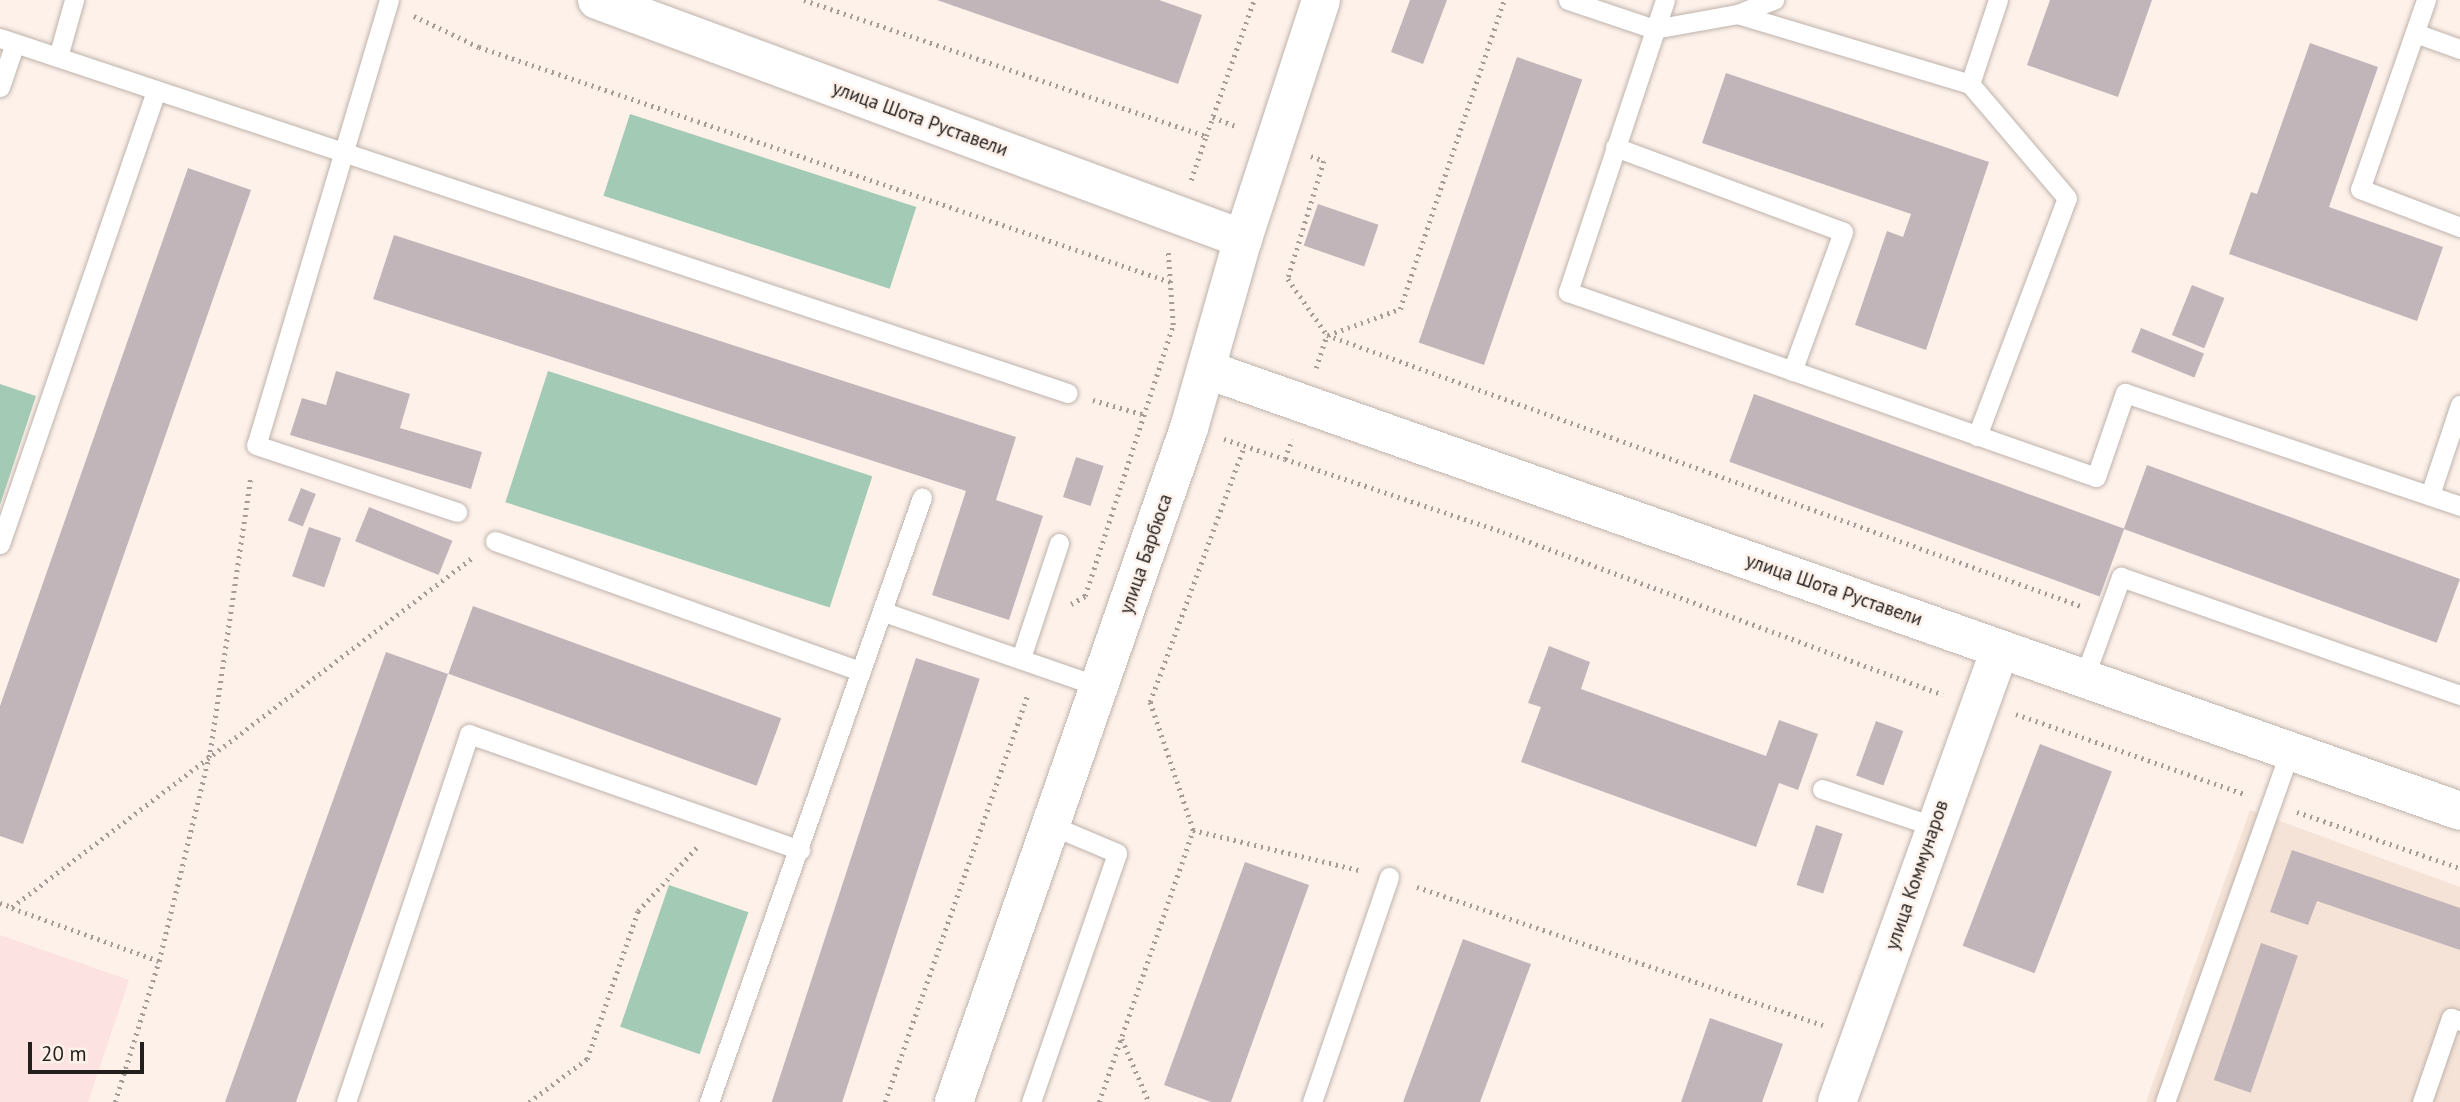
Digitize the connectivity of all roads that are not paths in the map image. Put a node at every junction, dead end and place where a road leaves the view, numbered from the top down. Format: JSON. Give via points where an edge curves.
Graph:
{"nodes":[{"id":1,"x":74,"y":0,"type":"edge"},
{"id":2,"x":597,"y":0,"type":"edge"},
{"id":3,"x":1321,"y":0,"type":"edge"},
{"id":4,"x":1568,"y":0,"type":"edge"},
{"id":5,"x":1665,"y":0,"type":"edge"},
{"id":6,"x":1774,"y":0,"type":"edge"},
{"id":7,"x":1998,"y":0,"type":"edge"},
{"id":8,"x":2426,"y":0,"type":"edge"},
{"id":9,"x":387,"y":4,"type":"edge"},
{"id":10,"x":1737,"y":14,"type":"junction"},
{"id":11,"x":1654,"y":29,"type":"junction"},
{"id":12,"x":2415,"y":33,"type":"junction"},
{"id":13,"x":7,"y":41,"type":"edge"},
{"id":14,"x":2460,"y":49,"type":"edge"},
{"id":15,"x":58,"y":57,"type":"junction"},
{"id":16,"x":1970,"y":85,"type":"junction"},
{"id":17,"x":0,"y":87,"type":"edge"},
{"id":18,"x":156,"y":90,"type":"junction"},
{"id":19,"x":1615,"y":147,"type":"junction"},
{"id":20,"x":341,"y":152,"type":"junction"},
{"id":21,"x":2460,"y":227,"type":"edge"},
{"id":22,"x":1243,"y":239,"type":"junction"},
{"id":23,"x":1208,"y":370,"type":"junction"},
{"id":24,"x":1792,"y":371,"type":"junction"},
{"id":25,"x":1068,"y":393,"type":"dead end"},
{"id":26,"x":2460,"y":405,"type":"edge"},
{"id":27,"x":1977,"y":436,"type":"junction"},
{"id":28,"x":2430,"y":495,"type":"junction"},
{"id":29,"x":922,"y":497,"type":"dead end"},
{"id":30,"x":2460,"y":506,"type":"edge"},
{"id":31,"x":457,"y":512,"type":"dead end"},
{"id":32,"x":495,"y":541,"type":"road end"},
{"id":33,"x":1059,"y":543,"type":"dead end"},
{"id":34,"x":0,"y":544,"type":"edge"},
{"id":35,"x":884,"y":612,"type":"junction"},
{"id":36,"x":2000,"y":649,"type":"junction"},
{"id":37,"x":1021,"y":658,"type":"junction"},
{"id":38,"x":861,"y":671,"type":"junction"},
{"id":39,"x":2084,"y":678,"type":"junction"},
{"id":40,"x":1101,"y":687,"type":"junction"},
{"id":41,"x":2460,"y":695,"type":"edge"},
{"id":42,"x":2290,"y":751,"type":"junction"},
{"id":43,"x":1822,"y":789,"type":"dead end"},
{"id":44,"x":2460,"y":811,"type":"edge"},
{"id":45,"x":1053,"y":827,"type":"junction"},
{"id":46,"x":1933,"y":827,"type":"junction"},
{"id":47,"x":800,"y":850,"type":"junction"},
{"id":48,"x":1389,"y":877,"type":"road end"},
{"id":49,"x":2460,"y":1021,"type":"edge"},
{"id":50,"x":346,"y":1102,"type":"edge"},
{"id":51,"x":709,"y":1102,"type":"edge"},
{"id":52,"x":954,"y":1102,"type":"edge"},
{"id":53,"x":1031,"y":1102,"type":"edge"},
{"id":54,"x":1312,"y":1102,"type":"edge"},
{"id":55,"x":1838,"y":1102,"type":"edge"},
{"id":56,"x":2165,"y":1102,"type":"edge"},
{"id":57,"x":2422,"y":1102,"type":"edge"}],
"edges":[{"from":1,"to":15,"type":"lane"},
{"from":2,"to":22,"type":"street","name":"улица Шота Руставели"},
{"from":3,"to":22,"type":"street","name":"улица Барбюса"},
{"from":4,"to":11,"type":"lane"},
{"from":5,"to":11,"type":"lane"},
{"from":6,"to":10,"type":"lane"},
{"from":7,"to":16,"type":"lane"},
{"from":8,"to":12,"type":"lane"},
{"from":9,"to":20,"type":"lane"},
{"from":10,"to":11,"type":"lane"},
{"from":10,"to":16,"type":"lane"},
{"from":11,"to":19,"type":"lane"},
{"from":12,"to":14,"type":"lane"},
{"from":12,"to":21,"type":"lane","via":[[2360,189]]},
{"from":13,"to":15,"type":"lane"},
{"from":13,"to":17,"type":"lane"},
{"from":15,"to":18,"type":"lane"},
{"from":16,"to":27,"type":"lane","via":[[2067,198]]},
{"from":18,"to":20,"type":"lane"},
{"from":18,"to":34,"type":"lane"},
{"from":19,"to":24,"type":"lane","via":[[1568,292]]},
{"from":19,"to":24,"type":"lane","via":[[1843,232]]},
{"from":20,"to":25,"type":"lane"},
{"from":20,"to":31,"type":"lane","via":[[256,445]]},
{"from":22,"to":23,"type":"street","name":"улица Барбюса"},
{"from":23,"to":36,"type":"street","name":"улица Шота Руставели"},
{"from":23,"to":40,"type":"street","name":"улица Барбюса"},
{"from":24,"to":27,"type":"lane"},
{"from":26,"to":28,"type":"lane"},
{"from":27,"to":28,"type":"lane","via":[[2096,477],[2125,393]]},
{"from":28,"to":30,"type":"lane"},
{"from":29,"to":35,"type":"lane"},
{"from":32,"to":38,"type":"lane"},
{"from":33,"to":37,"type":"lane"},
{"from":35,"to":37,"type":"lane"},
{"from":35,"to":38,"type":"lane"},
{"from":36,"to":39,"type":"street","name":"улица Шота Руставели"},
{"from":36,"to":46,"type":"street","name":"улица Коммунаров"},
{"from":37,"to":40,"type":"lane"},
{"from":38,"to":47,"type":"lane"},
{"from":39,"to":41,"type":"lane","via":[[2121,577]]},
{"from":39,"to":42,"type":"street","name":"улица Шота Руставели"},
{"from":40,"to":45,"type":"street","name":"улица Барбюса"},
{"from":42,"to":44,"type":"street","name":"улица Шота Руставели"},
{"from":42,"to":56,"type":"lane"},
{"from":43,"to":46,"type":"lane"},
{"from":45,"to":52,"type":"street","name":"улица Барбюса"},
{"from":45,"to":53,"type":"lane","via":[[1117,853]]},
{"from":46,"to":55,"type":"street","name":"улица Коммунаров"},
{"from":47,"to":50,"type":"lane","via":[[469,734]]},
{"from":47,"to":51,"type":"lane"},
{"from":48,"to":54,"type":"lane"},
{"from":49,"to":57,"type":"lane","via":[[2451,1018]]}]}
